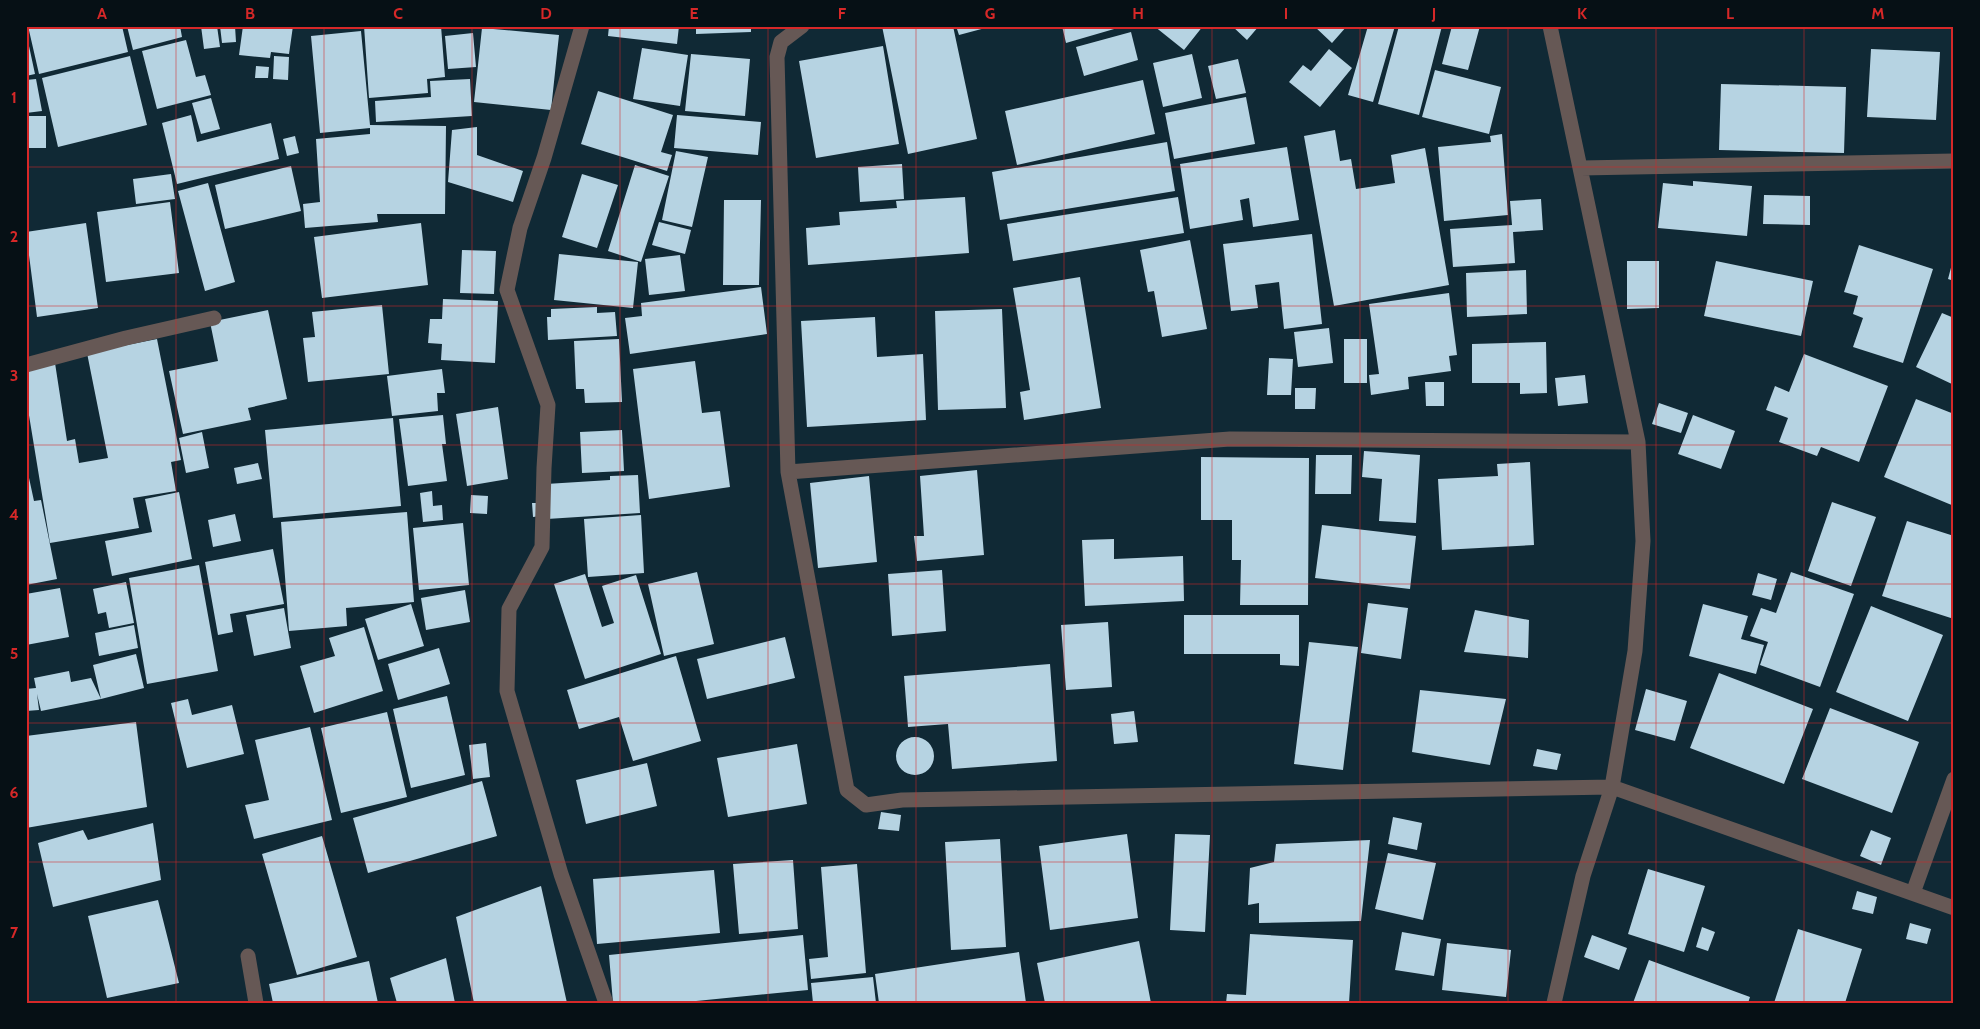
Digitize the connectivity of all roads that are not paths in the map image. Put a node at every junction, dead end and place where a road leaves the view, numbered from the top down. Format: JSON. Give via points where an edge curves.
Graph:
{"nodes":[{"id":1,"x":582,"y":26,"type":"edge"},
{"id":2,"x":802,"y":26,"type":"edge"},
{"id":3,"x":1550,"y":26,"type":"edge"},
{"id":4,"x":1954,"y":161,"type":"edge"},
{"id":5,"x":1581,"y":168,"type":"junction"},
{"id":6,"x":214,"y":318,"type":"dead end"},
{"id":7,"x":26,"y":365,"type":"edge"},
{"id":8,"x":1638,"y":442,"type":"junction"},
{"id":9,"x":788,"y":472,"type":"junction"},
{"id":10,"x":1954,"y":778,"type":"edge"},
{"id":11,"x":1612,"y":787,"type":"junction"},
{"id":12,"x":1913,"y":893,"type":"junction"},
{"id":13,"x":1954,"y":908,"type":"edge"},
{"id":14,"x":248,"y":956,"type":"dead end"},
{"id":15,"x":256,"y":1003,"type":"edge"},
{"id":16,"x":606,"y":1003,"type":"edge"},
{"id":17,"x":1554,"y":1003,"type":"edge"}],
"edges":[{"from":1,"to":16,"type":"street","via":[[520,228],[507,290],[548,405],[542,547],[509,609],[507,691],[561,874]]},
{"from":2,"to":9,"type":"street","via":[[781,42],[777,57]]},
{"from":3,"to":5,"type":"street"},
{"from":4,"to":5,"type":"street"},
{"from":5,"to":8,"type":"street"},
{"from":6,"to":7,"type":"street"},
{"from":8,"to":9,"type":"street","via":[[1230,439]]},
{"from":8,"to":11,"type":"street","via":[[1643,541],[1635,651]]},
{"from":9,"to":11,"type":"street","via":[[848,790],[866,805],[912,800]]},
{"from":10,"to":12,"type":"street"},
{"from":11,"to":12,"type":"street"},
{"from":11,"to":17,"type":"street","via":[[1584,876]]},
{"from":12,"to":13,"type":"street"},
{"from":14,"to":15,"type":"street"}]}
